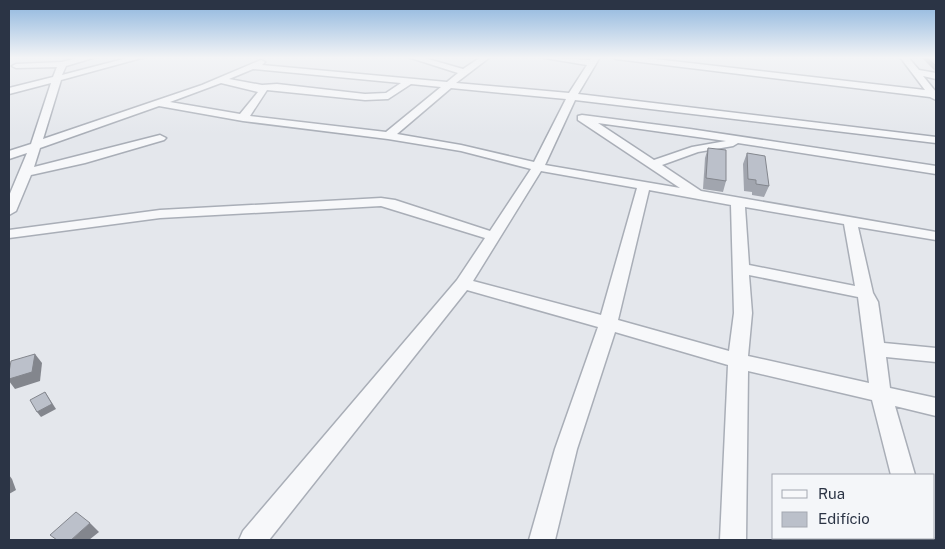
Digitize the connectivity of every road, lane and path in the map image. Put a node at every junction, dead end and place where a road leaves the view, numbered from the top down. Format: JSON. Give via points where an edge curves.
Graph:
{"nodes":[{"id":1,"x":48,"y":83,"type":"edge"},
{"id":2,"x":55,"y":83,"type":"edge"},
{"id":3,"x":213,"y":83,"type":"edge"},
{"id":4,"x":234,"y":83,"type":"edge"},
{"id":5,"x":407,"y":83,"type":"edge"},
{"id":6,"x":414,"y":83,"type":"edge"},
{"id":7,"x":452,"y":83,"type":"edge"},
{"id":8,"x":581,"y":83,"type":"edge"},
{"id":9,"x":835,"y":83,"type":"edge"},
{"id":10,"x":923,"y":83,"type":"edge"},
{"id":11,"x":448,"y":86,"type":"junction"},
{"id":12,"x":262,"y":88,"type":"junction"},
{"id":13,"x":9,"y":92,"type":"edge"},
{"id":14,"x":934,"y":96,"type":"edge"},
{"id":15,"x":573,"y":97,"type":"junction"},
{"id":16,"x":156,"y":103,"type":"junction"},
{"id":17,"x":565,"y":108,"type":"junction"},
{"id":18,"x":693,"y":110,"type":"junction"},
{"id":19,"x":243,"y":118,"type":"junction"},
{"id":20,"x":582,"y":118,"type":"junction"},
{"id":21,"x":690,"y":132,"type":"junction"},
{"id":22,"x":388,"y":136,"type":"junction"},
{"id":23,"x":160,"y":138,"type":"dead end"},
{"id":24,"x":936,"y":140,"type":"edge"},
{"id":25,"x":745,"y":141,"type":"junction"},
{"id":26,"x":35,"y":145,"type":"junction"},
{"id":27,"x":9,"y":154,"type":"edge"},
{"id":28,"x":653,"y":164,"type":"junction"},
{"id":29,"x":538,"y":167,"type":"junction"},
{"id":30,"x":936,"y":170,"type":"edge"},
{"id":31,"x":26,"y":172,"type":"junction"},
{"id":32,"x":644,"y":185,"type":"junction"},
{"id":33,"x":703,"y":197,"type":"junction"},
{"id":34,"x":738,"y":203,"type":"junction"},
{"id":35,"x":9,"y":211,"type":"edge"},
{"id":36,"x":850,"y":221,"type":"junction"},
{"id":37,"x":9,"y":234,"type":"edge"},
{"id":38,"x":495,"y":236,"type":"junction"},
{"id":39,"x":936,"y":236,"type":"edge"},
{"id":40,"x":742,"y":269,"type":"junction"},
{"id":41,"x":463,"y":284,"type":"junction"},
{"id":42,"x":865,"y":293,"type":"junction"},
{"id":43,"x":608,"y":324,"type":"junction"},
{"id":44,"x":876,"y":349,"type":"junction"},
{"id":45,"x":936,"y":355,"type":"edge"},
{"id":46,"x":738,"y":361,"type":"junction"},
{"id":47,"x":881,"y":395,"type":"junction"},
{"id":48,"x":936,"y":407,"type":"edge"},
{"id":49,"x":903,"y":474,"type":"edge"},
{"id":50,"x":252,"y":540,"type":"edge"},
{"id":51,"x":542,"y":540,"type":"edge"},
{"id":52,"x":733,"y":540,"type":"edge"}],
"edges":[{"from":1,"to":13,"type":"street"},
{"from":2,"to":26,"type":"street","via":[[54,94]]},
{"from":3,"to":16,"type":"street"},
{"from":4,"to":12,"type":"street"},
{"from":5,"to":12,"type":"street","via":[[388,96],[373,97]]},
{"from":6,"to":11,"type":"street"},
{"from":7,"to":11,"type":"street"},
{"from":8,"to":15,"type":"street"},
{"from":9,"to":14,"type":"street"},
{"from":10,"to":14,"type":"street"},
{"from":11,"to":15,"type":"street"},
{"from":11,"to":22,"type":"street"},
{"from":12,"to":19,"type":"street","via":[[263,92]]},
{"from":15,"to":17,"type":"street"},
{"from":15,"to":18,"type":"street"},
{"from":16,"to":19,"type":"street"},
{"from":16,"to":26,"type":"street"},
{"from":17,"to":20,"type":"street"},
{"from":17,"to":29,"type":"street"},
{"from":18,"to":21,"type":"street"},
{"from":18,"to":24,"type":"street"},
{"from":19,"to":22,"type":"street"},
{"from":20,"to":21,"type":"street"},
{"from":20,"to":28,"type":"street"},
{"from":21,"to":25,"type":"street"},
{"from":22,"to":29,"type":"street","via":[[461,148]]},
{"from":23,"to":31,"type":"street"},
{"from":25,"to":28,"type":"street","via":[[696,149]]},
{"from":25,"to":30,"type":"street"},
{"from":26,"to":27,"type":"street"},
{"from":26,"to":31,"type":"street"},
{"from":28,"to":33,"type":"street"},
{"from":29,"to":32,"type":"street"},
{"from":29,"to":38,"type":"street"},
{"from":31,"to":35,"type":"street"},
{"from":32,"to":33,"type":"street"},
{"from":32,"to":43,"type":"street"},
{"from":33,"to":34,"type":"street"},
{"from":34,"to":36,"type":"street"},
{"from":34,"to":40,"type":"street"},
{"from":36,"to":39,"type":"street"},
{"from":36,"to":42,"type":"street"},
{"from":37,"to":38,"type":"street","via":[[160,214],[381,202]]},
{"from":38,"to":41,"type":"street"},
{"from":40,"to":42,"type":"street"},
{"from":40,"to":46,"type":"street","via":[[743,313]]},
{"from":41,"to":43,"type":"street"},
{"from":41,"to":50,"type":"street"},
{"from":42,"to":44,"type":"street"},
{"from":43,"to":46,"type":"street"},
{"from":43,"to":51,"type":"street","via":[[566,449]]},
{"from":44,"to":45,"type":"street"},
{"from":44,"to":47,"type":"street"},
{"from":46,"to":47,"type":"street"},
{"from":46,"to":52,"type":"street"},
{"from":47,"to":48,"type":"street"},
{"from":47,"to":49,"type":"street"}]}
